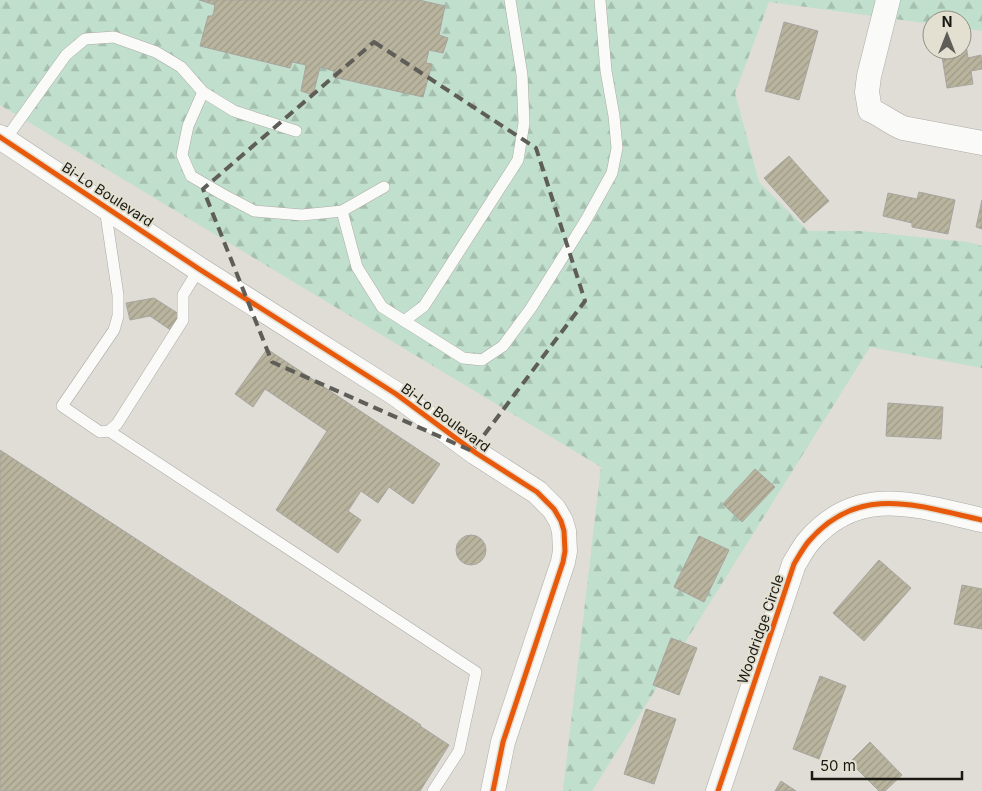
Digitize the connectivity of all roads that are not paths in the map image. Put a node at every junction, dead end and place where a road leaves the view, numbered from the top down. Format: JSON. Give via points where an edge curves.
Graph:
{"nodes":[{"id":1,"x":510,"y":0,"type":"edge"},
{"id":2,"x":600,"y":0,"type":"edge"},
{"id":3,"x":888,"y":0,"type":"edge"},
{"id":4,"x":203,"y":92,"type":"junction"},
{"id":5,"x":296,"y":131,"type":"dead end"},
{"id":6,"x":2,"y":138,"type":"edge"},
{"id":7,"x":982,"y":143,"type":"edge"},
{"id":8,"x":384,"y":188,"type":"dead end"},
{"id":9,"x":105,"y":206,"type":"junction"},
{"id":10,"x":342,"y":211,"type":"junction"},
{"id":11,"x":199,"y":268,"type":"junction"},
{"id":12,"x":404,"y":321,"type":"junction"},
{"id":13,"x":109,"y":432,"type":"junction"},
{"id":14,"x":982,"y":520,"type":"edge"},
{"id":15,"x":433,"y":791,"type":"edge"},
{"id":16,"x":492,"y":791,"type":"edge"},
{"id":17,"x":718,"y":791,"type":"edge"}],
"edges":[{"from":1,"to":12,"type":"lane","via":[[522,75],[524,123],[518,160],[424,306]]},
{"from":2,"to":12,"type":"lane","via":[[617,148],[612,173],[586,220],[503,346],[482,360],[463,358]]},
{"from":3,"to":7,"type":"street","via":[[869,76],[870,110],[903,128]]},
{"from":4,"to":5,"type":"lane","via":[[234,111]]},
{"from":4,"to":6,"type":"lane","via":[[180,67],[156,52],[114,36],[85,39],[66,55]]},
{"from":4,"to":10,"type":"lane","via":[[188,126],[182,155],[191,176],[254,211],[302,215]]},
{"from":6,"to":9,"type":"street","name":"Bi-Lo Boulevard"},
{"from":8,"to":10,"type":"lane"},
{"from":9,"to":11,"type":"street","name":"Bi-Lo Boulevard"},
{"from":9,"to":13,"type":"lane","via":[[118,316],[114,330],[62,406],[100,432]]},
{"from":10,"to":12,"type":"lane","via":[[357,267],[382,308]]},
{"from":11,"to":13,"type":"lane","via":[[183,295],[183,320]]},
{"from":11,"to":16,"type":"street","name":"Bi-Lo Boulevard","via":[[396,394],[476,453],[537,492],[554,509],[564,531],[563,562],[503,742]]},
{"from":13,"to":15,"type":"lane","via":[[476,672],[459,751]]},
{"from":14,"to":17,"type":"street","name":"Woodridge Circle","via":[[907,503],[886,502],[844,513],[807,542],[794,564]]}]}
